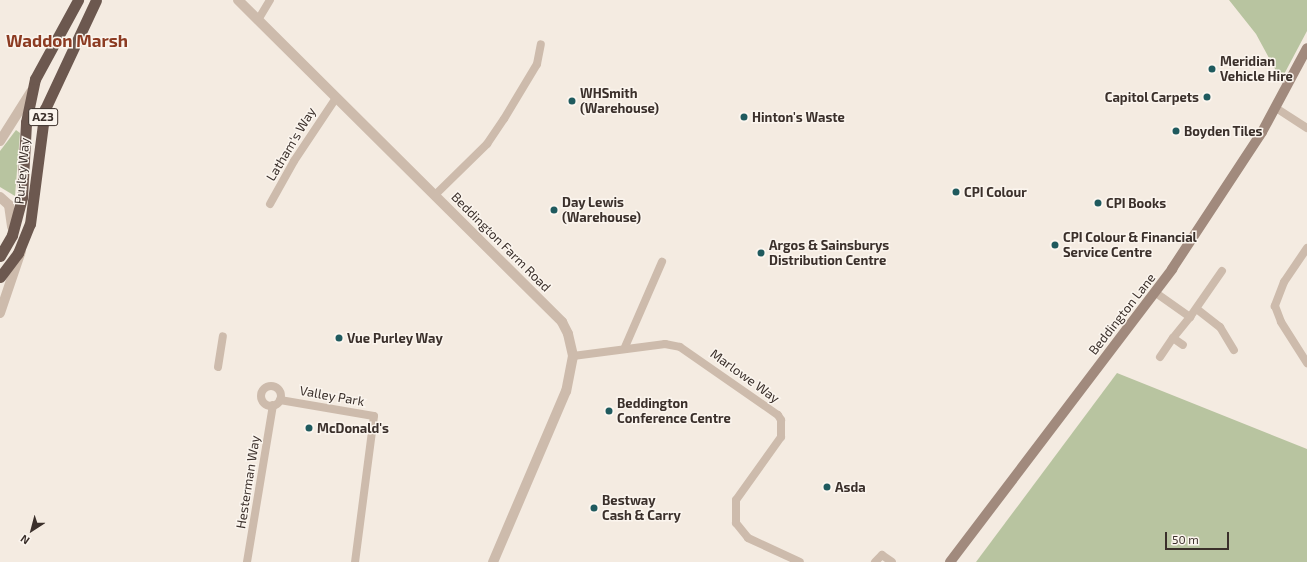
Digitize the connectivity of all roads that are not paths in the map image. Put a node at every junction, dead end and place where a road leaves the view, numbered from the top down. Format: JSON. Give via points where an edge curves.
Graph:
{"nodes":[{"id":1,"x":78,"y":0,"type":"edge"},
{"id":2,"x":96,"y":0,"type":"edge"},
{"id":3,"x":238,"y":0,"type":"edge"},
{"id":4,"x":270,"y":0,"type":"edge"},
{"id":5,"x":258,"y":20,"type":"junction"},
{"id":6,"x":541,"y":44,"type":"dead end"},
{"id":7,"x":1307,"y":48,"type":"edge"},
{"id":8,"x":33,"y":88,"type":"junction"},
{"id":9,"x":336,"y":98,"type":"junction"},
{"id":10,"x":1276,"y":108,"type":"junction"},
{"id":11,"x":1307,"y":128,"type":"edge"},
{"id":12,"x":0,"y":141,"type":"edge"},
{"id":13,"x":435,"y":195,"type":"junction"},
{"id":14,"x":0,"y":197,"type":"edge"},
{"id":15,"x":270,"y":204,"type":"dead end"},
{"id":16,"x":12,"y":235,"type":"junction"},
{"id":17,"x":24,"y":244,"type":"junction"},
{"id":18,"x":1307,"y":248,"type":"edge"},
{"id":19,"x":0,"y":256,"type":"edge"},
{"id":20,"x":662,"y":262,"type":"dead end"},
{"id":21,"x":1222,"y":271,"type":"dead end"},
{"id":22,"x":0,"y":277,"type":"edge"},
{"id":23,"x":1156,"y":293,"type":"junction"},
{"id":24,"x":1198,"y":310,"type":"junction"},
{"id":25,"x":0,"y":313,"type":"edge"},
{"id":26,"x":1190,"y":317,"type":"junction"},
{"id":27,"x":223,"y":336,"type":"dead end"},
{"id":28,"x":1173,"y":338,"type":"junction"},
{"id":29,"x":1183,"y":345,"type":"dead end"},
{"id":30,"x":625,"y":347,"type":"junction"},
{"id":31,"x":1234,"y":350,"type":"dead end"},
{"id":32,"x":573,"y":356,"type":"junction"},
{"id":33,"x":1160,"y":357,"type":"dead end"},
{"id":34,"x":1307,"y":363,"type":"edge"},
{"id":35,"x":218,"y":367,"type":"dead end"},
{"id":36,"x":280,"y":400,"type":"junction"},
{"id":37,"x":273,"y":406,"type":"junction"},
{"id":38,"x":247,"y":562,"type":"edge"},
{"id":39,"x":355,"y":562,"type":"edge"},
{"id":40,"x":493,"y":562,"type":"edge"},
{"id":41,"x":800,"y":562,"type":"edge"},
{"id":42,"x":875,"y":562,"type":"edge"},
{"id":43,"x":892,"y":562,"type":"edge"},
{"id":44,"x":950,"y":562,"type":"edge"}],
"edges":[{"from":1,"to":8,"type":"highway","name":"Purley Way","number":"A23"},
{"from":2,"to":17,"type":"highway","name":"Purley Way","number":"A23","via":[[45,108],[36,155],[30,224]]},
{"from":3,"to":5,"type":"street","name":"Beddington Farm Road"},
{"from":4,"to":5,"type":"street"},
{"from":5,"to":9,"type":"street","name":"Beddington Farm Road"},
{"from":6,"to":13,"type":"street","via":[[537,64],[494,134]]},
{"from":7,"to":10,"type":"main road","name":"Beddington Lane"},
{"from":8,"to":12,"type":"street"},
{"from":8,"to":16,"type":"highway","name":"Purley Way","number":"A23","via":[[26,122],[22,197]]},
{"from":9,"to":13,"type":"street","name":"Beddington Farm Road"},
{"from":9,"to":15,"type":"street","name":"Latham's Way","via":[[294,160]]},
{"from":10,"to":11,"type":"street"},
{"from":10,"to":23,"type":"main road","name":"Beddington Lane"},
{"from":13,"to":32,"type":"street","name":"Beddington Farm Road","via":[[562,322]]},
{"from":14,"to":16,"type":"street","via":[[12,214]]},
{"from":16,"to":19,"type":"highway","name":"Purley Way","number":"A23"},
{"from":17,"to":22,"type":"highway","name":"Purley Way","number":"A23"},
{"from":17,"to":25,"type":"street"},
{"from":18,"to":34,"type":"street","via":[[1281,287],[1276,306],[1281,322]]},
{"from":20,"to":30,"type":"street"},
{"from":21,"to":24,"type":"street"},
{"from":23,"to":26,"type":"street"},
{"from":23,"to":44,"type":"main road","name":"Beddington Lane","via":[[1008,482]]},
{"from":24,"to":26,"type":"street"},
{"from":24,"to":31,"type":"street","via":[[1220,327]]},
{"from":26,"to":28,"type":"street"},
{"from":27,"to":35,"type":"street"},
{"from":28,"to":29,"type":"street"},
{"from":28,"to":33,"type":"street"},
{"from":30,"to":32,"type":"street","name":"Marlowe Way"},
{"from":30,"to":41,"type":"street","name":"Marlowe Way","via":[[665,344],[680,347],[778,414],[781,437],[736,500],[736,523],[748,538]]},
{"from":32,"to":40,"type":"street","name":"Beddington Farm Road","via":[[566,391]]},
{"from":36,"to":37,"type":"street"},
{"from":36,"to":37,"type":"street","via":[[276,387],[264,389],[262,401]]},
{"from":36,"to":39,"type":"street","name":"Valley Park","via":[[374,416]]},
{"from":37,"to":38,"type":"street","name":"Hesterman Way"},
{"from":42,"to":43,"type":"street","via":[[882,554]]}]}
